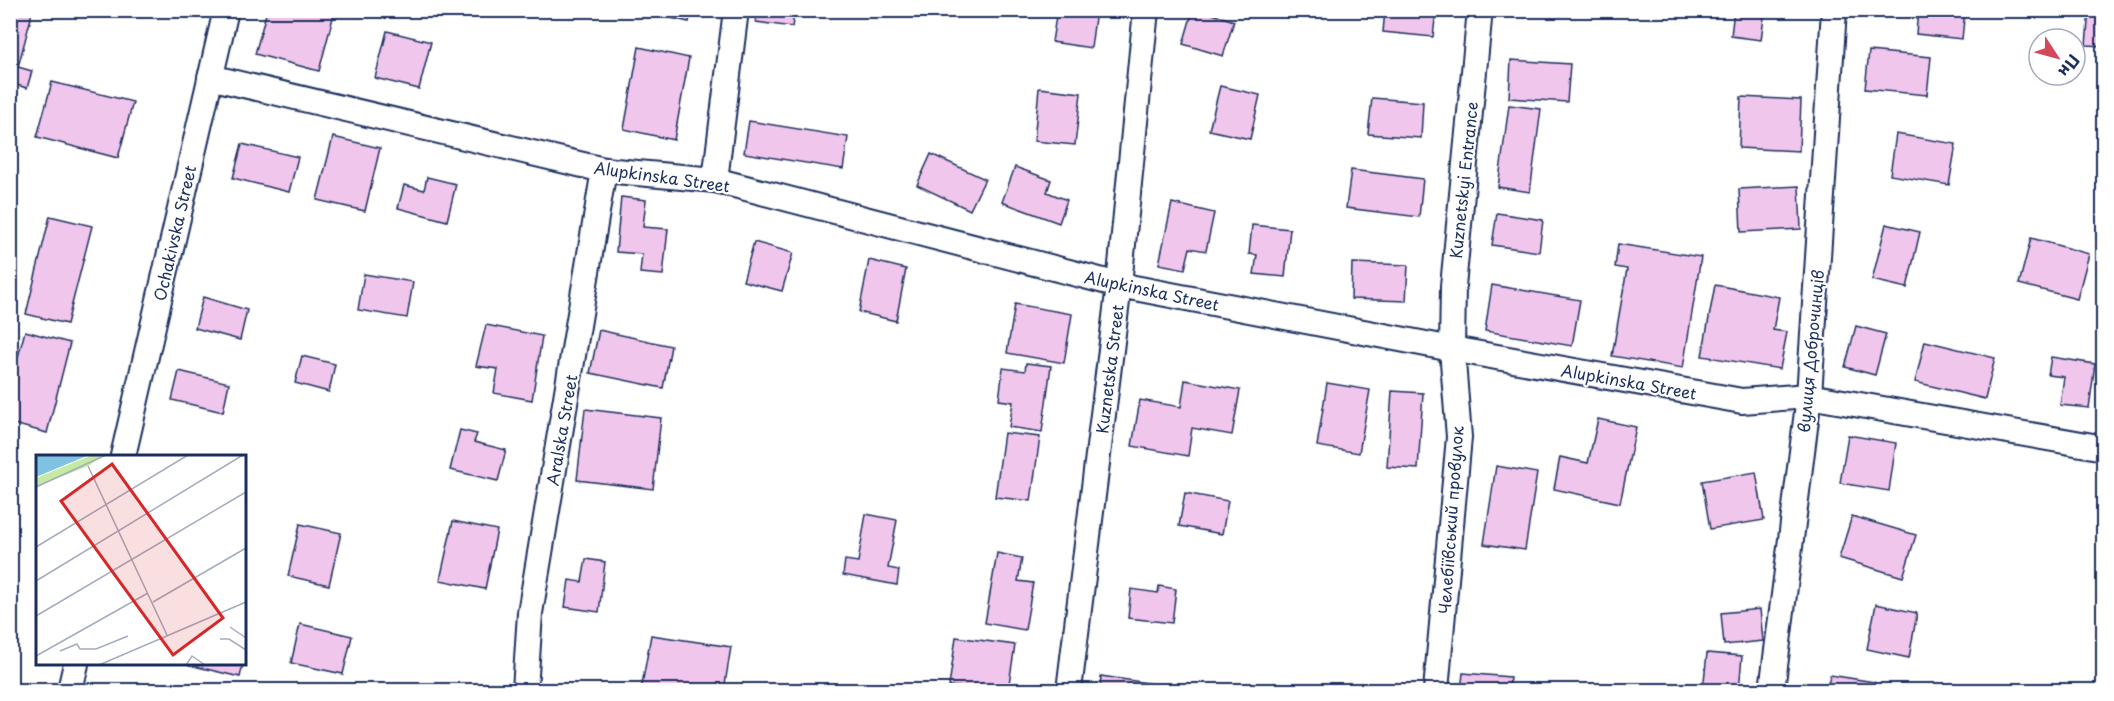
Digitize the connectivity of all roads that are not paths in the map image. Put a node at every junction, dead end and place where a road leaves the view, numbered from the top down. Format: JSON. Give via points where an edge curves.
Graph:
{"nodes":[{"id":1,"x":226,"y":10,"type":"edge"},
{"id":2,"x":736,"y":10,"type":"edge"},
{"id":3,"x":1146,"y":10,"type":"edge"},
{"id":4,"x":1480,"y":10,"type":"edge"},
{"id":5,"x":1834,"y":10,"type":"edge"},
{"id":6,"x":210,"y":77,"type":"junction"},
{"id":7,"x":604,"y":170,"type":"junction"},
{"id":8,"x":715,"y":180,"type":"junction"},
{"id":9,"x":1119,"y":285,"type":"junction"},
{"id":10,"x":1452,"y":350,"type":"junction"},
{"id":11,"x":1809,"y":396,"type":"junction"},
{"id":12,"x":2103,"y":448,"type":"edge"},
{"id":13,"x":123,"y":455,"type":"edge"},
{"id":14,"x":76,"y":665,"type":"edge"},
{"id":15,"x":70,"y":690,"type":"edge"},
{"id":16,"x":525,"y":690,"type":"edge"},
{"id":17,"x":1069,"y":690,"type":"edge"},
{"id":18,"x":1436,"y":690,"type":"edge"},
{"id":19,"x":1772,"y":690,"type":"edge"}],
"edges":[{"from":1,"to":6,"type":"street","name":"Ochakivska Street"},
{"from":2,"to":8,"type":"street"},
{"from":3,"to":9,"type":"street","name":"Kuznetska Street"},
{"from":4,"to":10,"type":"street","name":"Kuznetskyi Entrance","via":[[1453,286]]},
{"from":5,"to":11,"type":"street","name":"вулиця Доброчинців"},
{"from":6,"to":7,"type":"street","name":"Alupkinska Street"},
{"from":6,"to":13,"type":"street","name":"Ochakivska Street"},
{"from":7,"to":8,"type":"street","name":"Alupkinska Street"},
{"from":7,"to":16,"type":"street","name":"Aralska Street","via":[[530,613]]},
{"from":8,"to":9,"type":"street","name":"Alupkinska Street"},
{"from":9,"to":10,"type":"street","name":"Alupkinska Street"},
{"from":9,"to":17,"type":"street","name":"Kuznetska Street"},
{"from":10,"to":11,"type":"street","name":"Alupkinska Street","via":[[1742,401]]},
{"from":10,"to":18,"type":"street","name":"Челебіївський провулок","via":[[1459,437]]},
{"from":11,"to":12,"type":"street","name":"Alupkinska Street"},
{"from":11,"to":19,"type":"street","name":"вулиця Доброчинців"},
{"from":14,"to":15,"type":"street"}]}
